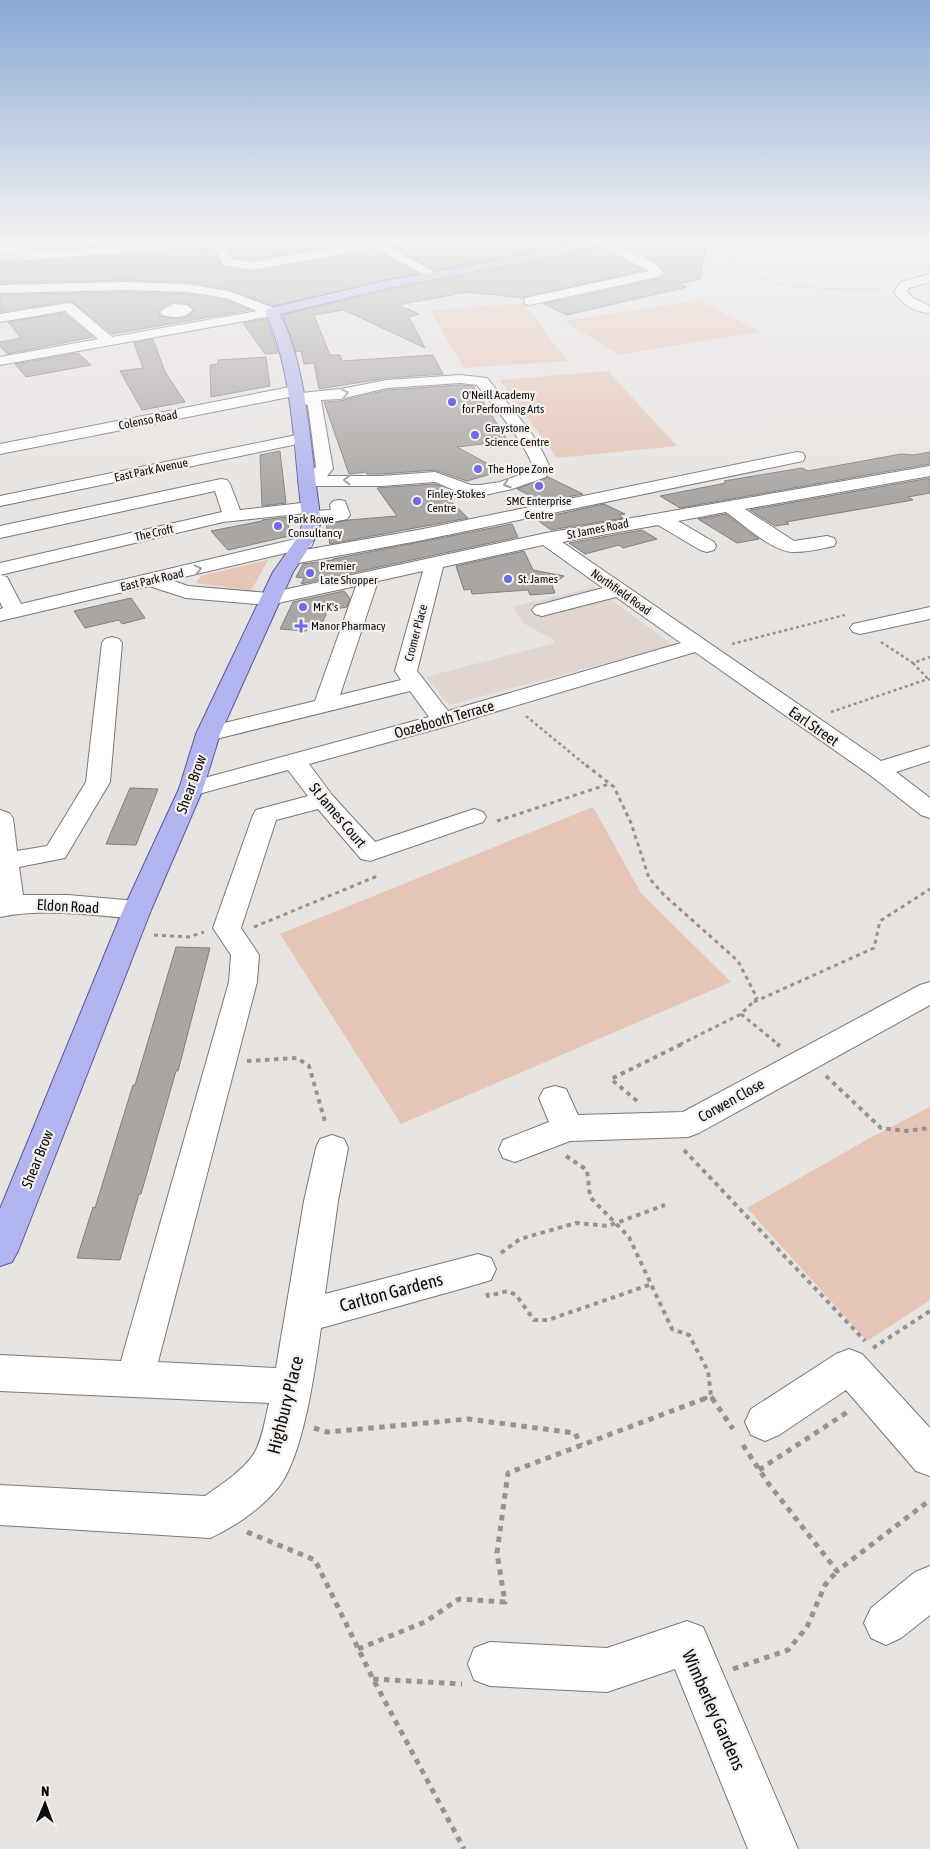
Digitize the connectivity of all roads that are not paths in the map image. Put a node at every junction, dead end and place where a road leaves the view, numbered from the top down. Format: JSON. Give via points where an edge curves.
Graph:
{"nodes":[{"id":1,"x":91,"y":326,"type":"edge"},
{"id":2,"x":191,"y":326,"type":"edge"},
{"id":3,"x":279,"y":326,"type":"edge"},
{"id":4,"x":109,"y":341,"type":"junction"},
{"id":5,"x":0,"y":361,"type":"edge"},
{"id":6,"x":296,"y":395,"type":"junction"},
{"id":7,"x":301,"y":439,"type":"junction"},
{"id":8,"x":0,"y":449,"type":"edge"},
{"id":9,"x":797,"y":457,"type":"dead end"},
{"id":10,"x":930,"y":471,"type":"edge"},
{"id":11,"x":701,"y":476,"type":"junction"},
{"id":12,"x":306,"y":482,"type":"junction"},
{"id":13,"x":726,"y":498,"type":"junction"},
{"id":14,"x":0,"y":501,"type":"edge"},
{"id":15,"x":339,"y":505,"type":"dead end"},
{"id":16,"x":310,"y":512,"type":"junction"},
{"id":17,"x":533,"y":512,"type":"junction"},
{"id":18,"x":233,"y":516,"type":"junction"},
{"id":19,"x":660,"y":518,"type":"junction"},
{"id":20,"x":0,"y":532,"type":"edge"},
{"id":21,"x":554,"y":538,"type":"junction"},
{"id":22,"x":827,"y":542,"type":"dead end"},
{"id":23,"x":706,"y":546,"type":"dead end"},
{"id":24,"x":299,"y":551,"type":"junction"},
{"id":25,"x":434,"y":565,"type":"junction"},
{"id":26,"x":0,"y":569,"type":"edge"},
{"id":27,"x":369,"y":578,"type":"junction"},
{"id":28,"x":151,"y":580,"type":"junction"},
{"id":29,"x":0,"y":581,"type":"edge"},
{"id":30,"x":618,"y":590,"type":"junction"},
{"id":31,"x":269,"y":600,"type":"junction"},
{"id":32,"x":542,"y":610,"type":"dead end"},
{"id":33,"x":930,"y":613,"type":"edge"},
{"id":34,"x":8,"y":614,"type":"edge"},
{"id":35,"x":854,"y":621,"type":"road end"},
{"id":36,"x":112,"y":644,"type":"dead end"},
{"id":37,"x":701,"y":648,"type":"junction"},
{"id":38,"x":415,"y":683,"type":"junction"},
{"id":39,"x":325,"y":706,"type":"junction"},
{"id":40,"x":443,"y":720,"type":"junction"},
{"id":41,"x":208,"y":734,"type":"junction"},
{"id":42,"x":930,"y":753,"type":"edge"},
{"id":43,"x":294,"y":761,"type":"junction"},
{"id":44,"x":878,"y":770,"type":"junction"},
{"id":45,"x":191,"y":789,"type":"junction"},
{"id":46,"x":323,"y":800,"type":"junction"},
{"id":47,"x":930,"y":810,"type":"edge"},
{"id":48,"x":474,"y":817,"type":"road end"},
{"id":49,"x":0,"y":818,"type":"edge"},
{"id":50,"x":4,"y":849,"type":"edge"},
{"id":51,"x":6,"y":907,"type":"edge"},
{"id":52,"x":132,"y":922,"type":"junction"},
{"id":53,"x":930,"y":992,"type":"edge"},
{"id":54,"x":555,"y":1098,"type":"dead end"},
{"id":55,"x":566,"y":1142,"type":"junction"},
{"id":56,"x":332,"y":1148,"type":"road end"},
{"id":57,"x":515,"y":1149,"type":"dead end"},
{"id":58,"x":0,"y":1251,"type":"edge"},
{"id":59,"x":478,"y":1269,"type":"road end"},
{"id":60,"x":304,"y":1316,"type":"junction"},
{"id":61,"x":0,"y":1373,"type":"edge"},
{"id":62,"x":135,"y":1379,"type":"junction"},
{"id":63,"x":288,"y":1402,"type":"junction"},
{"id":64,"x":765,"y":1422,"type":"dead end"},
{"id":65,"x":930,"y":1457,"type":"edge"},
{"id":66,"x":0,"y":1505,"type":"edge"},
{"id":67,"x":930,"y":1587,"type":"edge"},
{"id":68,"x":886,"y":1623,"type":"dead end"},
{"id":69,"x":490,"y":1664,"type":"road end"},
{"id":70,"x":774,"y":1849,"type":"edge"}],
"edges":[{"from":1,"to":4,"type":"street"},
{"from":2,"to":4,"type":"street"},
{"from":3,"to":6,"type":"main road","name":"Shear Brow"},
{"from":4,"to":5,"type":"street"},
{"from":6,"to":7,"type":"main road","name":"Shear Brow"},
{"from":6,"to":8,"type":"street","name":"Colenso Road"},
{"from":6,"to":12,"type":"street","via":[[315,402],[325,469]]},
{"from":6,"to":12,"type":"street","name":"Colenso Road","one_way":true,"via":[[340,394],[387,384],[460,379],[482,382],[519,428],[542,468],[540,473],[480,490],[435,477]]},
{"from":7,"to":12,"type":"main road","name":"Shear Brow"},
{"from":7,"to":14,"type":"street","name":"East Park Avenue"},
{"from":9,"to":11,"type":"street","name":"East Park Road"},
{"from":10,"to":13,"type":"street","name":"St James Road"},
{"from":11,"to":13,"type":"street"},
{"from":11,"to":17,"type":"street","name":"East Park Road"},
{"from":12,"to":16,"type":"main road","name":"Shear Brow"},
{"from":13,"to":19,"type":"street","name":"St James Road"},
{"from":13,"to":22,"type":"street","via":[[782,543],[793,547]]},
{"from":15,"to":16,"type":"street","name":"The Croft","via":[[341,515]]},
{"from":16,"to":18,"type":"street","name":"The Croft"},
{"from":16,"to":24,"type":"main road","name":"Shear Brow","via":[[309,534]]},
{"from":17,"to":21,"type":"street","name":"Northfield Road"},
{"from":17,"to":24,"type":"street","name":"East Park Road","via":[[355,548]]},
{"from":18,"to":20,"type":"street","via":[[221,484]]},
{"from":18,"to":26,"type":"street","name":"The Croft"},
{"from":19,"to":21,"type":"street","name":"St James Road"},
{"from":19,"to":23,"type":"street"},
{"from":21,"to":25,"type":"street","name":"St James Road"},
{"from":21,"to":30,"type":"street","name":"Northfield Road"},
{"from":28,"to":24,"type":"street","name":"East Park Road","one_way":true},
{"from":24,"to":31,"type":"main road","name":"Shear Brow","via":[[283,572]]},
{"from":25,"to":27,"type":"street","name":"St James Road"},
{"from":25,"to":38,"type":"street","name":"Cromer Place","via":[[406,672]]},
{"from":27,"to":31,"type":"street","name":"St James Road"},
{"from":27,"to":39,"type":"street"},
{"from":28,"to":31,"type":"street","name":"St James Road","via":[[186,592]]},
{"from":28,"to":34,"type":"street","name":"East Park Road"},
{"from":29,"to":34,"type":"street"},
{"from":30,"to":32,"type":"street"},
{"from":30,"to":37,"type":"street","name":"Northfield Road"},
{"from":31,"to":41,"type":"main road","name":"Shear Brow"},
{"from":33,"to":35,"type":"street"},
{"from":36,"to":50,"type":"street","via":[[98,782],[56,852]]},
{"from":37,"to":40,"type":"street","name":"Oozebooth Terrace"},
{"from":37,"to":44,"type":"street","name":"Earl Street"},
{"from":38,"to":39,"type":"street"},
{"from":38,"to":40,"type":"street","name":"Cromer Place"},
{"from":39,"to":41,"type":"street"},
{"from":40,"to":43,"type":"street","name":"Oozebooth Terrace"},
{"from":41,"to":45,"type":"main road","name":"Shear Brow"},
{"from":42,"to":44,"type":"street"},
{"from":43,"to":45,"type":"street","name":"Oozebooth Terrace"},
{"from":43,"to":46,"type":"street","name":"St James Court"},
{"from":44,"to":47,"type":"street","name":"Earl Street"},
{"from":45,"to":52,"type":"main road","name":"Shear Brow"},
{"from":46,"to":48,"type":"street","name":"St James Court","via":[[370,853]]},
{"from":46,"to":62,"type":"street","via":[[265,815],[231,930],[245,955],[243,982]]},
{"from":49,"to":50,"type":"street"},
{"from":50,"to":51,"type":"street"},
{"from":51,"to":52,"type":"street","name":"Eldon Road","via":[[39,903]]},
{"from":52,"to":58,"type":"main road","name":"Shear Brow"},
{"from":53,"to":55,"type":"street","name":"Corwen Close","via":[[688,1124]]},
{"from":54,"to":55,"type":"street"},
{"from":55,"to":57,"type":"street","name":"Corwen Close"},
{"from":56,"to":60,"type":"street","name":"Highbury Place","via":[[320,1201]]},
{"from":59,"to":60,"type":"street","name":"Carlton Gardens"},
{"from":60,"to":63,"type":"street","name":"Highbury Place"},
{"from":61,"to":62,"type":"street"},
{"from":62,"to":63,"type":"street"},
{"from":63,"to":66,"type":"street","name":"Highbury Place","via":[[282,1432],[269,1466],[242,1495],[210,1517]]},
{"from":64,"to":65,"type":"street","via":[[849,1366]]},
{"from":67,"to":68,"type":"street"},
{"from":69,"to":70,"type":"street","name":"Wimberley Gardens","via":[[607,1670],[687,1642]]}]}
